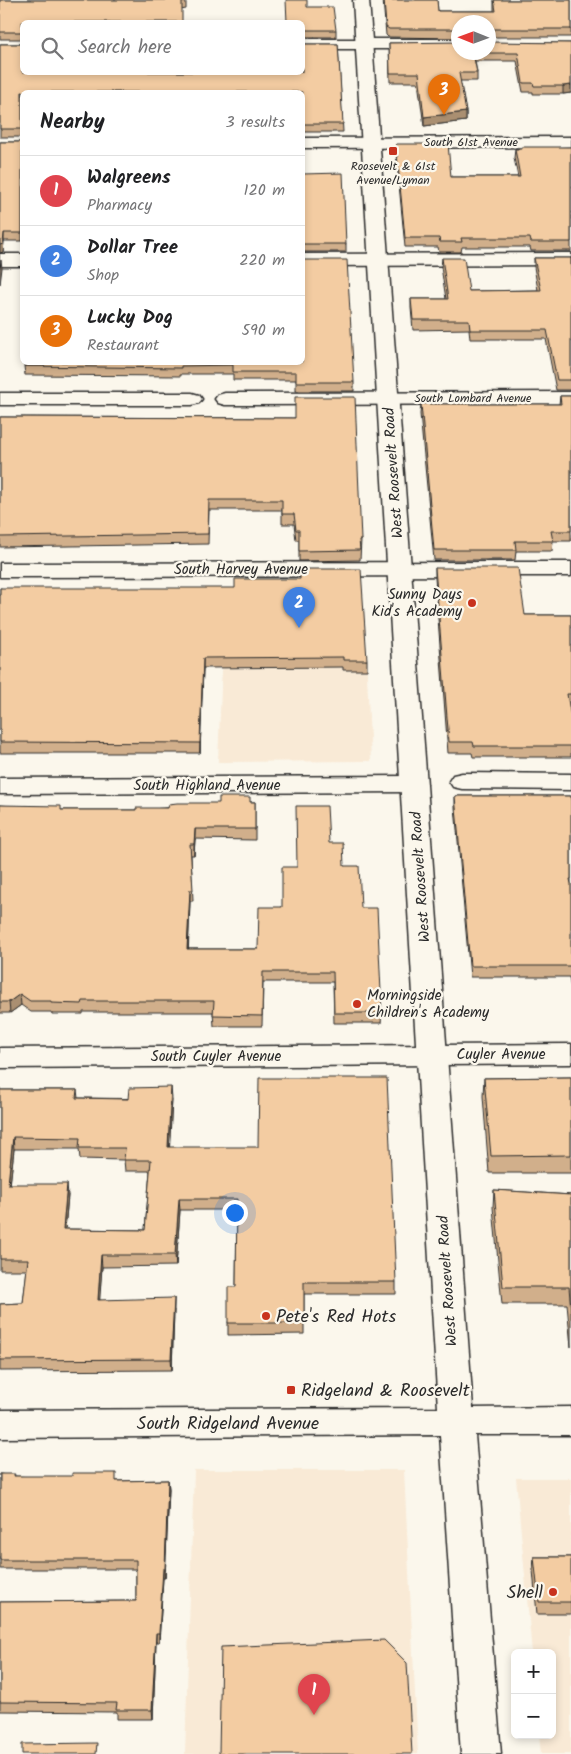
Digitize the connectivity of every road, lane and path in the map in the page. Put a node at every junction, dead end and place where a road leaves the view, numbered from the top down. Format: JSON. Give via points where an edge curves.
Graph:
{"nodes":[{"id":1,"x":360,"y":0,"type":"edge"},
{"id":2,"x":305,"y":44,"type":"edge"},
{"id":3,"x":364,"y":44,"type":"junction"},
{"id":4,"x":451,"y":44,"type":"edge"},
{"id":5,"x":370,"y":142,"type":"junction"},
{"id":6,"x":571,"y":142,"type":"edge"},
{"id":7,"x":305,"y":143,"type":"edge"},
{"id":8,"x":378,"y":259,"type":"junction"},
{"id":9,"x":571,"y":259,"type":"edge"},
{"id":10,"x":0,"y":260,"type":"edge"},
{"id":11,"x":20,"y":260,"type":"edge"},
{"id":12,"x":305,"y":260,"type":"edge"},
{"id":13,"x":388,"y":398,"type":"junction"},
{"id":14,"x":571,"y":398,"type":"edge"},
{"id":15,"x":0,"y":399,"type":"edge"},
{"id":16,"x":192,"y":399,"type":"dead end"},
{"id":17,"x":225,"y":399,"type":"dead end"},
{"id":18,"x":399,"y":569,"type":"junction"},
{"id":19,"x":571,"y":569,"type":"edge"},
{"id":20,"x":0,"y":570,"type":"edge"},
{"id":21,"x":462,"y":781,"type":"dead end"},
{"id":22,"x":571,"y":782,"type":"edge"},
{"id":23,"x":414,"y":784,"type":"junction"},
{"id":24,"x":0,"y":786,"type":"edge"},
{"id":25,"x":571,"y":1054,"type":"edge"},
{"id":26,"x":432,"y":1055,"type":"junction"},
{"id":27,"x":0,"y":1058,"type":"edge"},
{"id":28,"x":456,"y":1421,"type":"junction"},
{"id":29,"x":571,"y":1421,"type":"edge"},
{"id":30,"x":0,"y":1424,"type":"edge"},
{"id":31,"x":482,"y":1754,"type":"edge"}],
"edges":[{"from":1,"to":3,"type":"street","name":"West Roosevelt Road"},
{"from":2,"to":3,"type":"street"},
{"from":3,"to":4,"type":"street"},
{"from":3,"to":5,"type":"street","name":"West Roosevelt Road"},
{"from":5,"to":6,"type":"street","name":"South 61st Avenue"},
{"from":5,"to":7,"type":"street","name":"South 61st Avenue"},
{"from":5,"to":8,"type":"street","name":"West Roosevelt Road"},
{"from":8,"to":9,"type":"street"},
{"from":8,"to":12,"type":"street"},
{"from":8,"to":13,"type":"street","name":"West Roosevelt Road"},
{"from":10,"to":11,"type":"street"},
{"from":13,"to":14,"type":"street","name":"South Lombard Avenue"},
{"from":13,"to":17,"type":"street","name":"South Lombard Avenue"},
{"from":13,"to":18,"type":"street","name":"West Roosevelt Road"},
{"from":15,"to":16,"type":"street"},
{"from":18,"to":19,"type":"street","name":"South Harvey Avenue"},
{"from":18,"to":20,"type":"street","name":"South Harvey Avenue"},
{"from":18,"to":23,"type":"street","name":"West Roosevelt Road"},
{"from":21,"to":22,"type":"street"},
{"from":23,"to":24,"type":"street","name":"South Highland Avenue"},
{"from":23,"to":26,"type":"street","name":"West Roosevelt Road"},
{"from":25,"to":26,"type":"street","name":"Cuyler Avenue"},
{"from":26,"to":27,"type":"street","name":"South Cuyler Avenue"},
{"from":26,"to":28,"type":"street","name":"West Roosevelt Road"},
{"from":28,"to":29,"type":"street","name":"South Ridgeland Avenue"},
{"from":28,"to":30,"type":"street","name":"South Ridgeland Avenue"},
{"from":28,"to":31,"type":"street","name":"West Roosevelt Road"}]}
